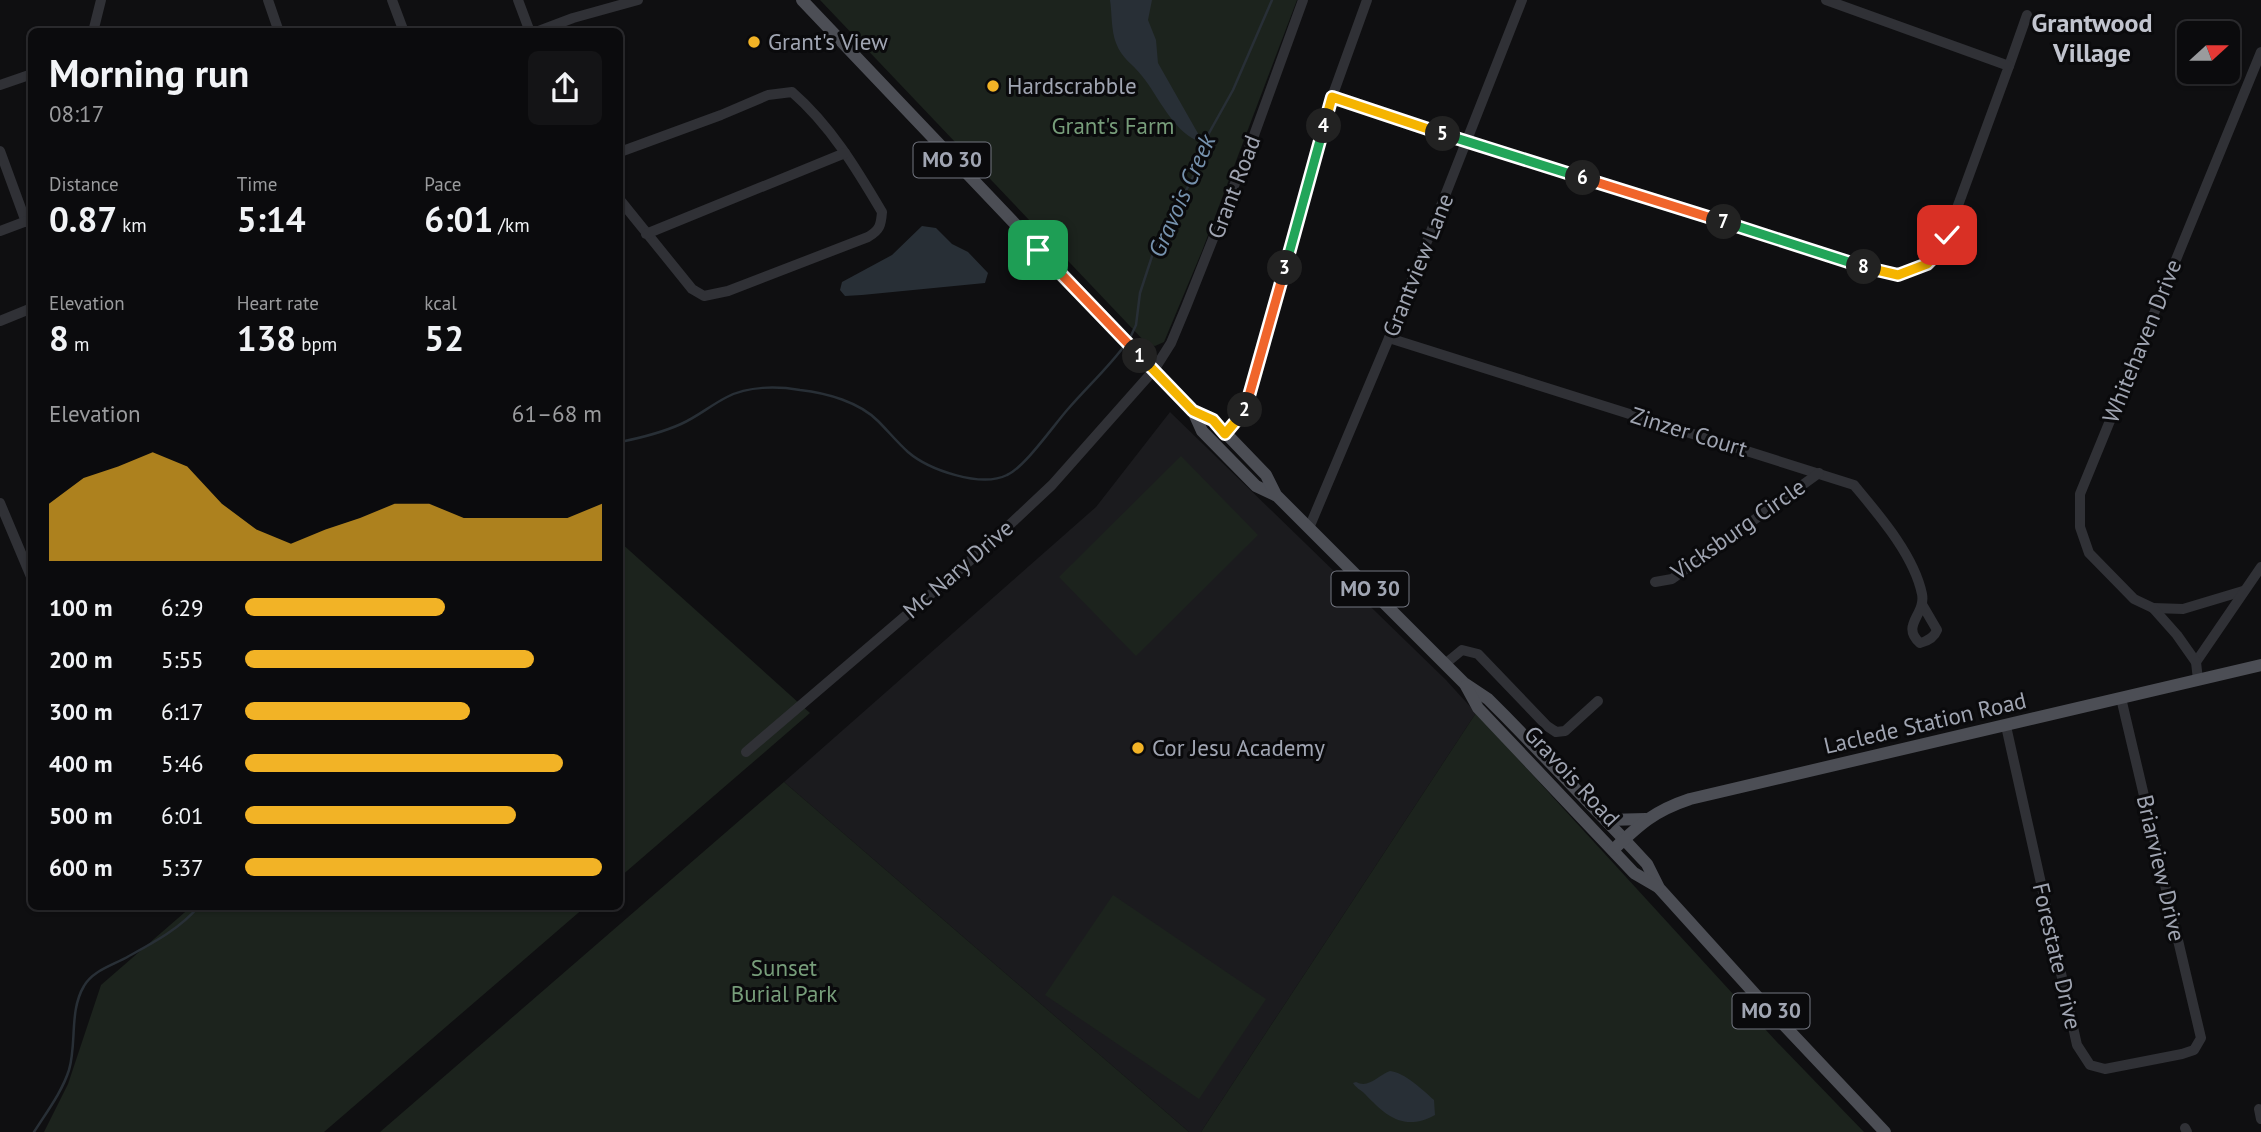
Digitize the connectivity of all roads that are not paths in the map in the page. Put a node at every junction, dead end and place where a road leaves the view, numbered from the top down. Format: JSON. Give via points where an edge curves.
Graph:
{"nodes":[{"id":1,"x":101,"y":0,"type":"edge"},
{"id":2,"x":268,"y":0,"type":"edge"},
{"id":3,"x":392,"y":0,"type":"edge"},
{"id":4,"x":518,"y":0,"type":"edge"},
{"id":5,"x":638,"y":0,"type":"edge"},
{"id":6,"x":802,"y":0,"type":"edge"},
{"id":7,"x":1304,"y":0,"type":"edge"},
{"id":8,"x":1367,"y":0,"type":"edge"},
{"id":9,"x":1522,"y":0,"type":"edge"},
{"id":10,"x":1826,"y":0,"type":"edge"},
{"id":11,"x":2027,"y":15,"type":"dead end"},
{"id":12,"x":95,"y":28,"type":"edge"},
{"id":13,"x":278,"y":28,"type":"edge"},
{"id":14,"x":402,"y":28,"type":"edge"},
{"id":15,"x":528,"y":28,"type":"edge"},
{"id":16,"x":547,"y":28,"type":"edge"},
{"id":17,"x":2261,"y":52,"type":"edge"},
{"id":18,"x":2009,"y":66,"type":"junction"},
{"id":19,"x":28,"y":75,"type":"edge"},
{"id":20,"x":0,"y":85,"type":"edge"},
{"id":21,"x":1332,"y":97,"type":"junction"},
{"id":22,"x":1468,"y":142,"type":"junction"},
{"id":23,"x":0,"y":151,"type":"edge"},
{"id":24,"x":623,"y":151,"type":"edge"},
{"id":25,"x":845,"y":153,"type":"junction"},
{"id":26,"x":623,"y":204,"type":"edge"},
{"id":27,"x":28,"y":218,"type":"edge"},
{"id":28,"x":28,"y":220,"type":"edge"},
{"id":29,"x":0,"y":231,"type":"edge"},
{"id":30,"x":646,"y":234,"type":"junction"},
{"id":31,"x":28,"y":310,"type":"edge"},
{"id":32,"x":0,"y":321,"type":"edge"},
{"id":33,"x":1389,"y":338,"type":"junction"},
{"id":34,"x":1154,"y":370,"type":"junction"},
{"id":35,"x":1193,"y":411,"type":"junction"},
{"id":36,"x":1225,"y":434,"type":"junction"},
{"id":37,"x":1819,"y":473,"type":"junction"},
{"id":38,"x":1276,"y":495,"type":"junction"},
{"id":39,"x":0,"y":503,"type":"edge"},
{"id":40,"x":1309,"y":528,"type":"junction"},
{"id":41,"x":2261,"y":567,"type":"edge"},
{"id":42,"x":28,"y":570,"type":"edge"},
{"id":43,"x":1656,"y":582,"type":"dead end"},
{"id":44,"x":2243,"y":591,"type":"junction"},
{"id":45,"x":1923,"y":606,"type":"dead end"},
{"id":46,"x":2153,"y":608,"type":"junction"},
{"id":47,"x":2196,"y":662,"type":"junction"},
{"id":48,"x":1445,"y":664,"type":"junction"},
{"id":49,"x":2261,"y":665,"type":"edge"},
{"id":50,"x":2198,"y":680,"type":"junction"},
{"id":51,"x":1464,"y":683,"type":"junction"},
{"id":52,"x":2122,"y":698,"type":"junction"},
{"id":53,"x":1598,"y":701,"type":"dead end"},
{"id":54,"x":2006,"y":726,"type":"junction"},
{"id":55,"x":746,"y":752,"type":"dead end"},
{"id":56,"x":1647,"y":819,"type":"junction"},
{"id":57,"x":1606,"y":820,"type":"junction"},
{"id":58,"x":1624,"y":839,"type":"junction"},
{"id":59,"x":1613,"y":850,"type":"junction"},
{"id":60,"x":1660,"y":888,"type":"junction"},
{"id":61,"x":2201,"y":1038,"type":"joint"},
{"id":62,"x":1885,"y":1132,"type":"edge"}],
"edges":[{"from":1,"to":12,"type":"street"},
{"from":2,"to":13,"type":"street"},
{"from":3,"to":14,"type":"street"},
{"from":4,"to":15,"type":"street"},
{"from":5,"to":16,"type":"street"},
{"from":6,"to":34,"type":"main road","name":"Gravois Road","number":"MO 30"},
{"from":7,"to":34,"type":"street","name":"Grant Road","via":[[1186,307]]},
{"from":8,"to":21,"type":"street"},
{"from":9,"to":22,"type":"street","name":"Grantview Lane"},
{"from":10,"to":18,"type":"street"},
{"from":11,"to":18,"type":"street"},
{"from":17,"to":46,"type":"street","name":"Whitehaven Drive","via":[[2080,494],[2080,527],[2089,553],[2134,599]]},
{"from":18,"to":22,"type":"street","via":[[1942,249],[1927,264],[1898,275],[1831,258]]},
{"from":19,"to":20,"type":"street"},
{"from":21,"to":22,"type":"street"},
{"from":21,"to":36,"type":"street","via":[[1249,400]]},
{"from":22,"to":33,"type":"street","name":"Grantview Lane"},
{"from":23,"to":27,"type":"street"},
{"from":24,"to":25,"type":"street","via":[[768,95],[792,92],[822,120]]},
{"from":25,"to":30,"type":"street"},
{"from":25,"to":30,"type":"street","via":[[882,212],[878,231],[868,237],[704,296],[692,289]]},
{"from":26,"to":30,"type":"street"},
{"from":28,"to":29,"type":"street"},
{"from":31,"to":32,"type":"street"},
{"from":33,"to":37,"type":"street","name":"Zinzer Court"},
{"from":33,"to":40,"type":"street","name":"Grantview Lane"},
{"from":34,"to":35,"type":"main road","name":"Gravois Road","number":"MO 30"},
{"from":34,"to":55,"type":"street","name":"Mc Nary Drive","via":[[1052,485],[996,538]]},
{"from":35,"to":36,"type":"main road","name":"Gravois Road","number":"MO 30","via":[[1213,420]]},
{"from":35,"to":38,"type":"main road","name":"Gravois Road","number":"MO 30","via":[[1202,431],[1256,485]]},
{"from":36,"to":38,"type":"main road","name":"Gravois Road","number":"MO 30","via":[[1266,475]]},
{"from":37,"to":43,"type":"street","name":"Vicksburg Circle","via":[[1672,579]]},
{"from":37,"to":45,"type":"street","name":"Zinzer Court","via":[[1854,485],[1881,516],[1915,573]]},
{"from":38,"to":40,"type":"main road","name":"Gravois Road","number":"MO 30"},
{"from":39,"to":42,"type":"street"},
{"from":40,"to":48,"type":"main road","name":"Gravois Road","number":"MO 30"},
{"from":41,"to":44,"type":"street"},
{"from":44,"to":46,"type":"street","via":[[2183,609]]},
{"from":44,"to":47,"type":"street"},
{"from":46,"to":47,"type":"street","name":"Whitehaven Drive"},
{"from":47,"to":50,"type":"street","name":"Whitehaven Drive"},
{"from":48,"to":51,"type":"main road","name":"Gravois Road","number":"MO 30"},
{"from":48,"to":53,"type":"street","via":[[1462,650],[1478,654],[1556,732],[1565,732]]},
{"from":49,"to":50,"type":"main road","name":"Laclede Station Road"},
{"from":50,"to":52,"type":"main road","name":"Laclede Station Road"},
{"from":51,"to":57,"type":"main road","name":"Gravois Road","number":"MO 30","via":[[1506,716]]},
{"from":51,"to":59,"type":"main road","name":"Gravois Road","number":"MO 30","via":[[1478,708]]},
{"from":52,"to":54,"type":"main road","name":"Laclede Station Road"},
{"from":52,"to":61,"type":"street","name":"Briarview Drive"},
{"from":54,"to":56,"type":"main road","name":"Laclede Station Road","via":[[1690,799]]},
{"from":54,"to":61,"type":"street","name":"Forestate Drive","via":[[2083,1056],[2090,1065],[2105,1069],[2182,1055],[2194,1050]]},
{"from":56,"to":57,"type":"main road"},
{"from":56,"to":58,"type":"main road","name":"Laclede Station Road"},
{"from":57,"to":58,"type":"main road","name":"Gravois Road","number":"MO 30"},
{"from":58,"to":59,"type":"main road","name":"Laclede Station Road"},
{"from":58,"to":60,"type":"main road","name":"Gravois Road","number":"MO 30","via":[[1647,864]]},
{"from":59,"to":60,"type":"main road","name":"Gravois Road","number":"MO 30","via":[[1634,873]]},
{"from":60,"to":62,"type":"main road","name":"Gravois Road","number":"MO 30"}]}
